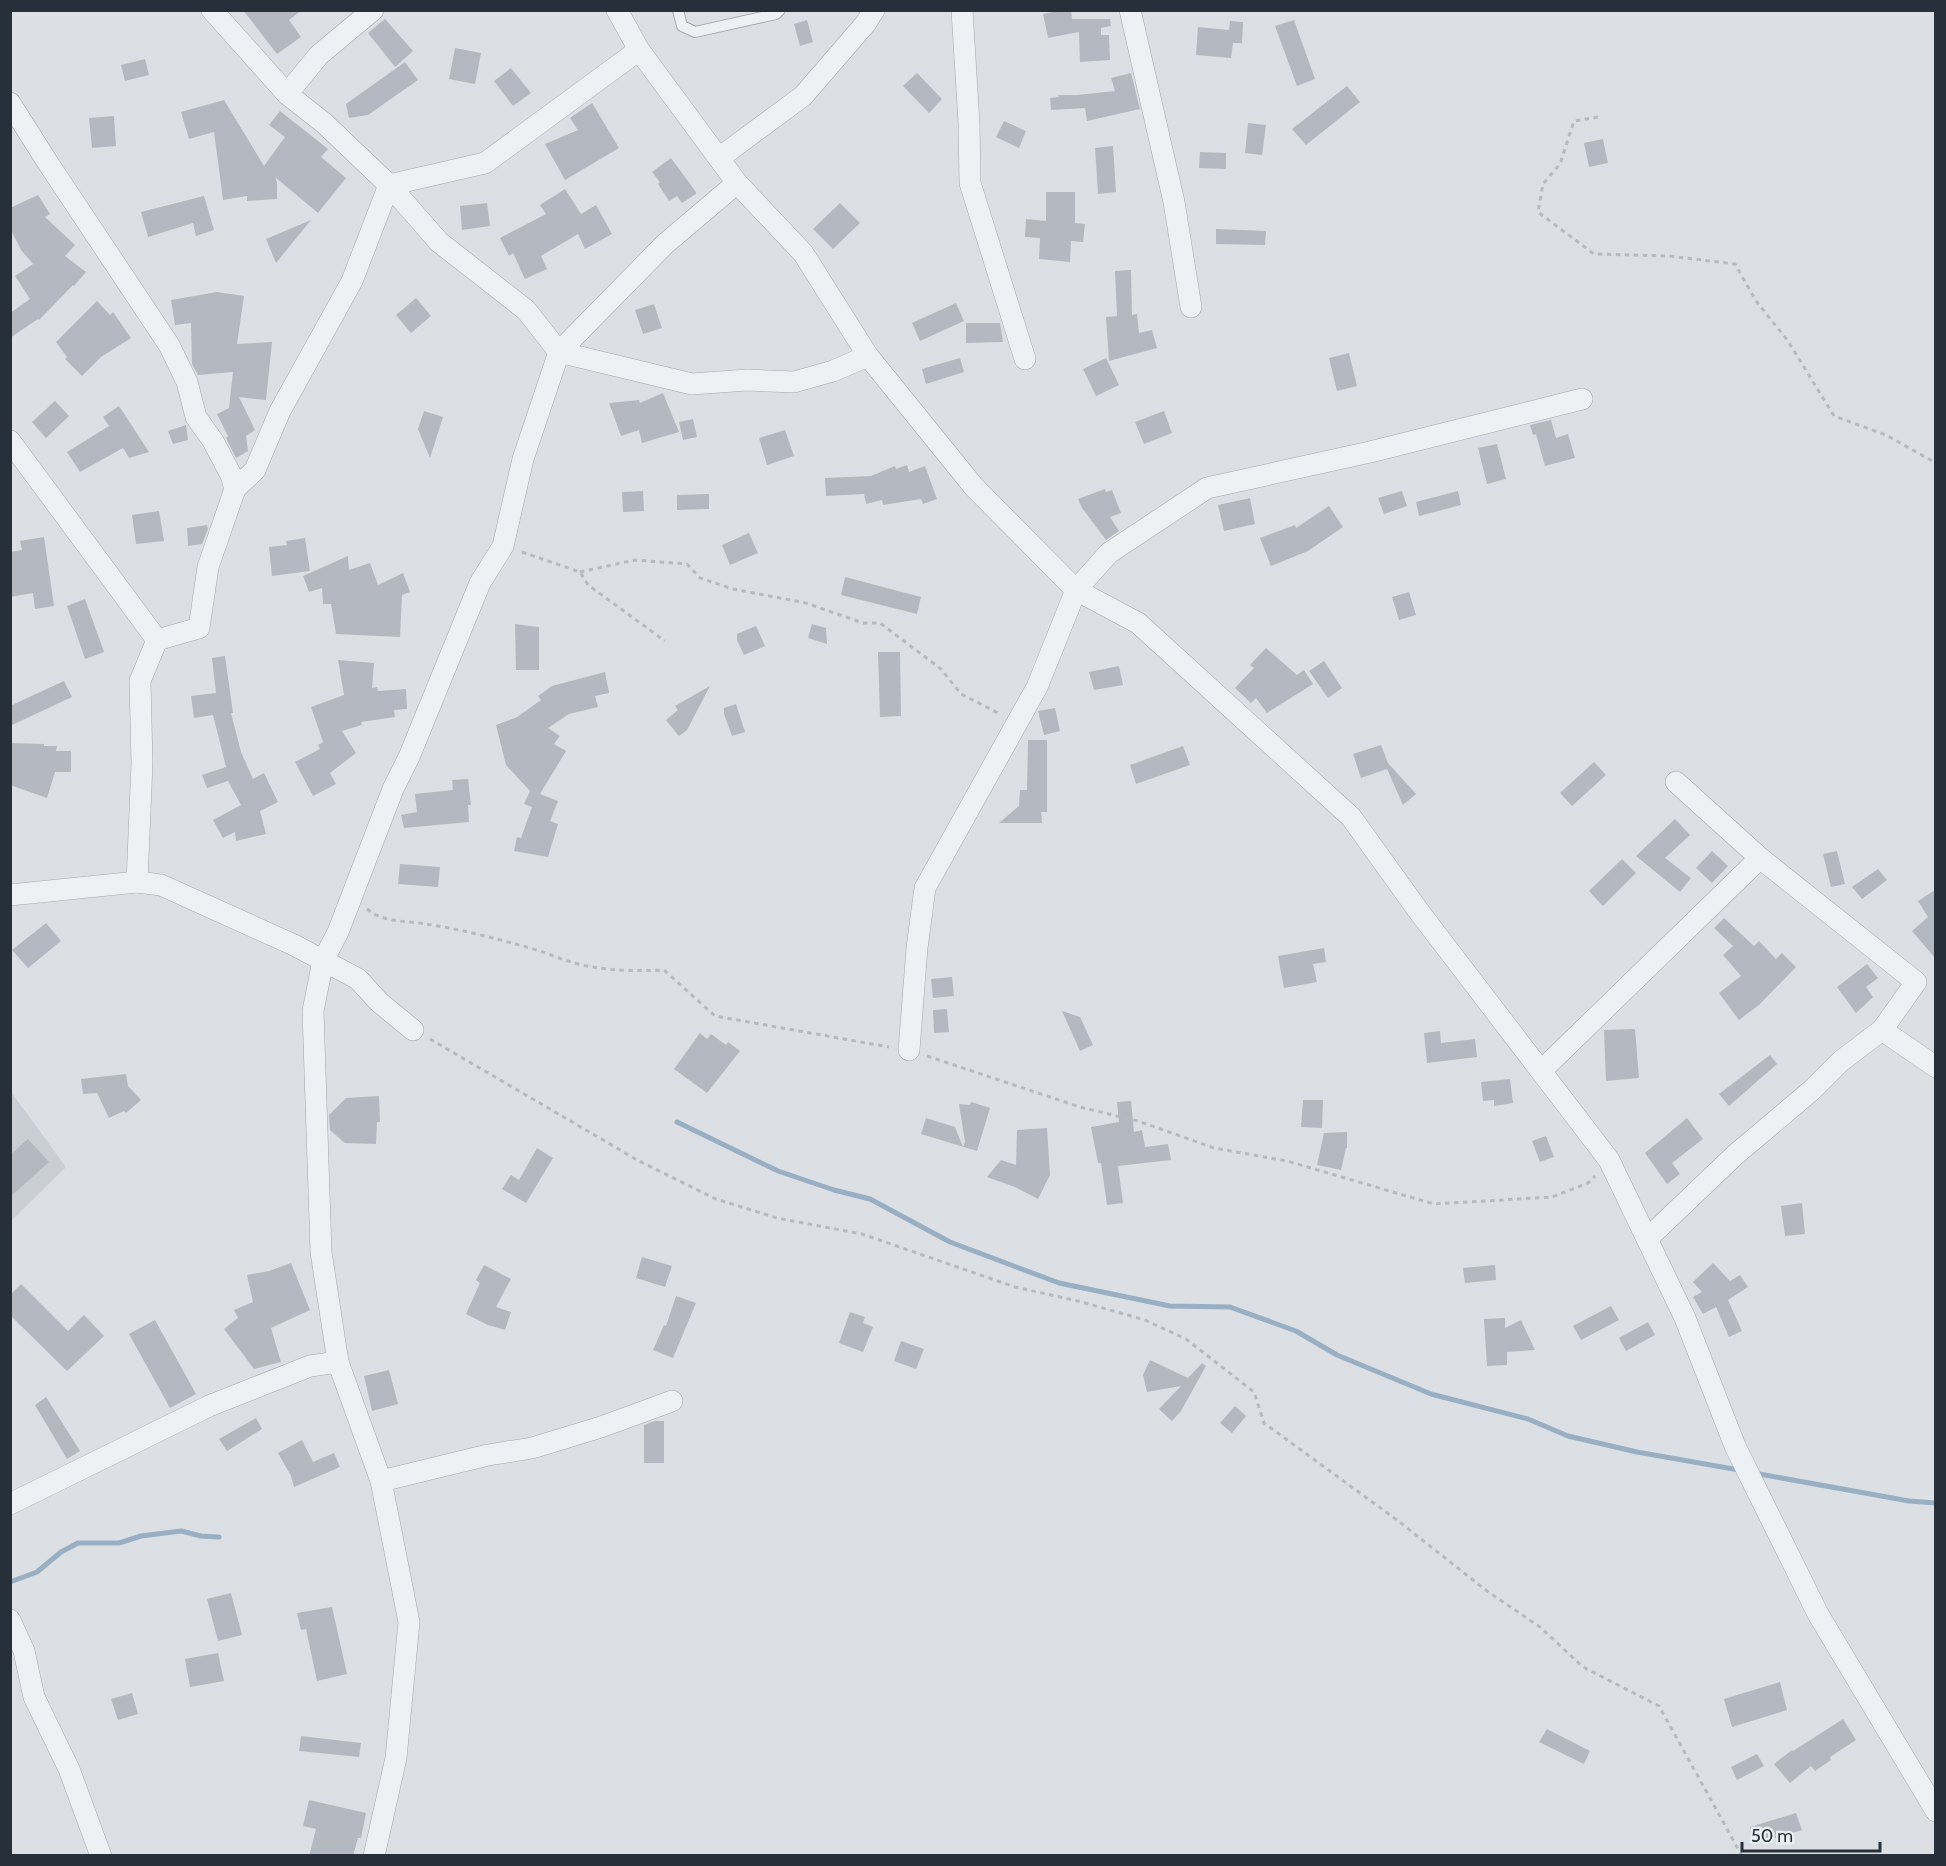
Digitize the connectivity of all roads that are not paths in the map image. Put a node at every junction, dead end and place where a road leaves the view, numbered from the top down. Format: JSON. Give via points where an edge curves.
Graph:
{"nodes":[{"id":1,"x":212,"y":10,"type":"edge"},
{"id":2,"x":373,"y":10,"type":"edge"},
{"id":3,"x":617,"y":10,"type":"edge"},
{"id":4,"x":678,"y":10,"type":"edge"},
{"id":5,"x":780,"y":10,"type":"edge"},
{"id":6,"x":874,"y":10,"type":"edge"},
{"id":7,"x":962,"y":10,"type":"edge"},
{"id":8,"x":1130,"y":10,"type":"edge"},
{"id":9,"x":639,"y":50,"type":"junction"},
{"id":10,"x":287,"y":94,"type":"junction"},
{"id":11,"x":10,"y":103,"type":"edge"},
{"id":12,"x":719,"y":158,"type":"junction"},
{"id":13,"x":737,"y":183,"type":"junction"},
{"id":14,"x":389,"y":184,"type":"junction"},
{"id":15,"x":1191,"y":307,"type":"dead end"},
{"id":16,"x":559,"y":352,"type":"junction"},
{"id":17,"x":868,"y":356,"type":"junction"},
{"id":18,"x":1025,"y":359,"type":"dead end"},
{"id":19,"x":1582,"y":399,"type":"dead end"},
{"id":20,"x":10,"y":441,"type":"edge"},
{"id":21,"x":235,"y":489,"type":"junction"},
{"id":22,"x":1076,"y":590,"type":"junction"},
{"id":23,"x":157,"y":640,"type":"junction"},
{"id":24,"x":1676,"y":782,"type":"dead end"},
{"id":25,"x":1760,"y":858,"type":"junction"},
{"id":26,"x":137,"y":882,"type":"junction"},
{"id":27,"x":10,"y":896,"type":"edge"},
{"id":28,"x":323,"y":961,"type":"junction"},
{"id":29,"x":413,"y":1029,"type":"road end"},
{"id":30,"x":1882,"y":1030,"type":"junction"},
{"id":31,"x":909,"y":1050,"type":"road end"},
{"id":32,"x":1935,"y":1067,"type":"edge"},
{"id":33,"x":1541,"y":1071,"type":"junction"},
{"id":34,"x":1647,"y":1239,"type":"junction"},
{"id":35,"x":338,"y":1362,"type":"junction"},
{"id":36,"x":672,"y":1401,"type":"dead end"},
{"id":37,"x":381,"y":1481,"type":"junction"},
{"id":38,"x":10,"y":1504,"type":"edge"},
{"id":39,"x":10,"y":1620,"type":"edge"},
{"id":40,"x":1935,"y":1811,"type":"edge"},
{"id":41,"x":101,"y":1856,"type":"edge"},
{"id":42,"x":374,"y":1856,"type":"edge"}],
"edges":[{"from":1,"to":10,"type":"street"},
{"from":2,"to":10,"type":"street","via":[[319,55]]},
{"from":3,"to":9,"type":"street"},
{"from":4,"to":5,"type":"lane","via":[[682,26],[695,32]]},
{"from":6,"to":12,"type":"street","via":[[803,96]]},
{"from":7,"to":18,"type":"street","via":[[970,183]]},
{"from":8,"to":15,"type":"street","via":[[1174,202]]},
{"from":9,"to":12,"type":"street"},
{"from":9,"to":14,"type":"street","via":[[484,163]]},
{"from":10,"to":14,"type":"street"},
{"from":11,"to":21,"type":"street","via":[[169,345],[187,382],[196,417],[226,463]]},
{"from":12,"to":13,"type":"street"},
{"from":13,"to":16,"type":"street","via":[[665,244]]},
{"from":13,"to":17,"type":"street","via":[[802,253]]},
{"from":14,"to":16,"type":"street","via":[[439,242],[526,310]]},
{"from":14,"to":21,"type":"street","via":[[352,281],[280,411],[255,470]]},
{"from":16,"to":17,"type":"street","via":[[692,384],[794,382]]},
{"from":16,"to":28,"type":"street","via":[[523,459],[503,546],[480,583]]},
{"from":17,"to":22,"type":"street","via":[[974,487]]},
{"from":19,"to":22,"type":"street","via":[[1207,488],[1109,553]]},
{"from":20,"to":23,"type":"street"},
{"from":21,"to":23,"type":"street","via":[[208,567],[199,628]]},
{"from":22,"to":31,"type":"street","via":[[1037,687],[925,888]]},
{"from":22,"to":33,"type":"street","via":[[1138,623],[1351,817]]},
{"from":23,"to":26,"type":"street","via":[[140,681],[142,763]]},
{"from":24,"to":25,"type":"street"},
{"from":25,"to":30,"type":"street","via":[[1916,982]]},
{"from":25,"to":33,"type":"street"},
{"from":26,"to":27,"type":"street"},
{"from":26,"to":28,"type":"street","via":[[161,885]]},
{"from":28,"to":29,"type":"street","via":[[358,979]]},
{"from":28,"to":35,"type":"street","via":[[313,1011],[321,1252]]},
{"from":30,"to":32,"type":"street"},
{"from":30,"to":34,"type":"street","via":[[1735,1155]]},
{"from":33,"to":34,"type":"street","via":[[1609,1160]]},
{"from":34,"to":40,"type":"street","via":[[1685,1318],[1735,1446],[1818,1614]]},
{"from":35,"to":37,"type":"street"},
{"from":35,"to":38,"type":"street","via":[[310,1366],[209,1406]]},
{"from":36,"to":37,"type":"street","via":[[532,1448]]},
{"from":37,"to":42,"type":"street","via":[[409,1622],[396,1758]]},
{"from":39,"to":41,"type":"street","via":[[24,1651],[34,1697],[69,1768]]}]}
